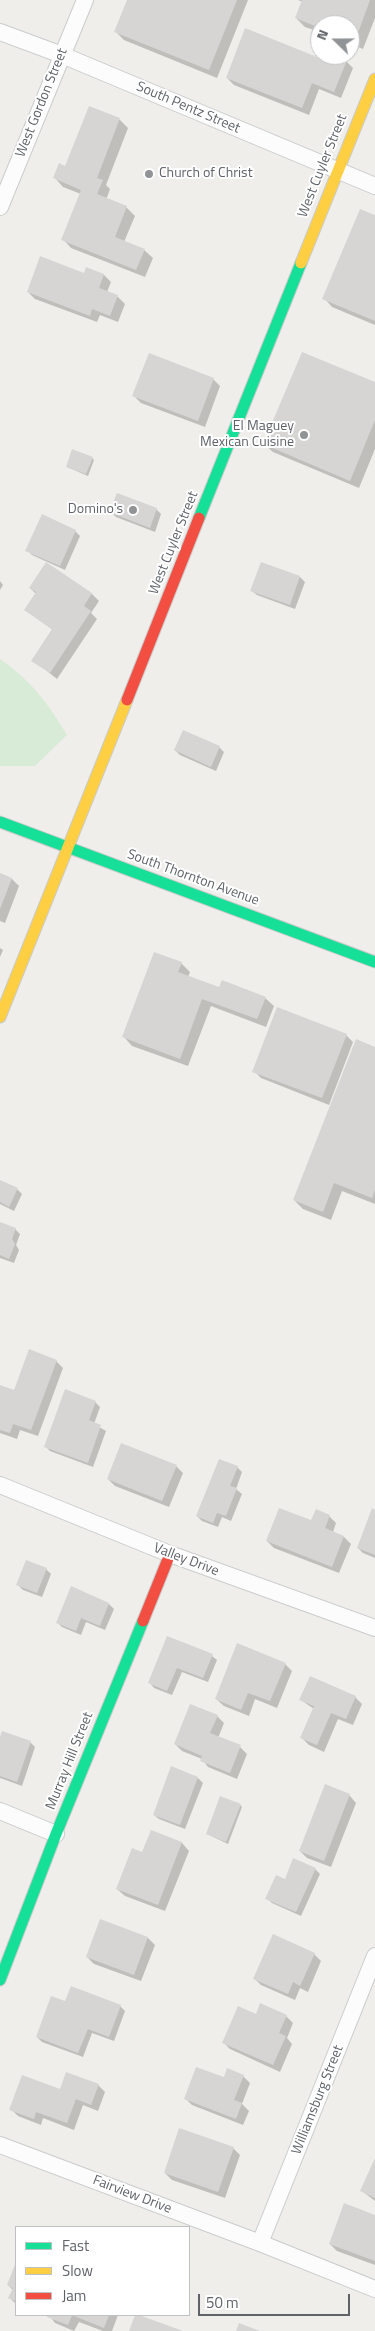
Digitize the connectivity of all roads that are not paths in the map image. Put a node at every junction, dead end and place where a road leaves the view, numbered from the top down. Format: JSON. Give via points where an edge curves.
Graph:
{"nodes":[{"id":1,"x":85,"y":0,"type":"edge"},
{"id":2,"x":0,"y":32,"type":"edge"},
{"id":3,"x":62,"y":55,"type":"junction"},
{"id":4,"x":375,"y":79,"type":"edge"},
{"id":5,"x":337,"y":171,"type":"junction"},
{"id":6,"x":375,"y":186,"type":"edge"},
{"id":7,"x":0,"y":207,"type":"edge"},
{"id":8,"x":0,"y":822,"type":"edge"},
{"id":9,"x":69,"y":849,"type":"junction"},
{"id":10,"x":375,"y":962,"type":"edge"},
{"id":11,"x":0,"y":1017,"type":"edge"},
{"id":12,"x":0,"y":1485,"type":"edge"},
{"id":13,"x":170,"y":1554,"type":"junction"},
{"id":14,"x":375,"y":1628,"type":"edge"},
{"id":15,"x":0,"y":1811,"type":"edge"},
{"id":16,"x":56,"y":1834,"type":"junction"},
{"id":17,"x":375,"y":1956,"type":"edge"},
{"id":18,"x":0,"y":1980,"type":"edge"},
{"id":19,"x":0,"y":2145,"type":"edge"},
{"id":20,"x":260,"y":2243,"type":"junction"},
{"id":21,"x":375,"y":2288,"type":"edge"}],
"edges":[{"from":1,"to":3,"type":"street","name":"West Gordon Street"},
{"from":2,"to":3,"type":"street","name":"South Pentz Street"},
{"from":3,"to":5,"type":"street","name":"South Pentz Street"},
{"from":3,"to":7,"type":"street","name":"West Gordon Street"},
{"from":4,"to":5,"type":"street","name":"West Cuyler Street"},
{"from":5,"to":6,"type":"street","name":"South Pentz Street"},
{"from":5,"to":9,"type":"street","name":"West Cuyler Street"},
{"from":8,"to":9,"type":"street","name":"South Thornton Avenue"},
{"from":9,"to":10,"type":"street","name":"South Thornton Avenue"},
{"from":9,"to":11,"type":"street","name":"West Cuyler Street"},
{"from":12,"to":13,"type":"street","name":"Valley Drive"},
{"from":13,"to":14,"type":"street","name":"Valley Drive"},
{"from":13,"to":16,"type":"street","name":"Murray Hill Street"},
{"from":15,"to":16,"type":"street"},
{"from":16,"to":18,"type":"street","name":"Murray Hill Street"},
{"from":17,"to":20,"type":"street","name":"Williamsburg Street"},
{"from":19,"to":20,"type":"street","name":"Fairview Drive"},
{"from":20,"to":21,"type":"street","name":"Fairview Drive"}]}
